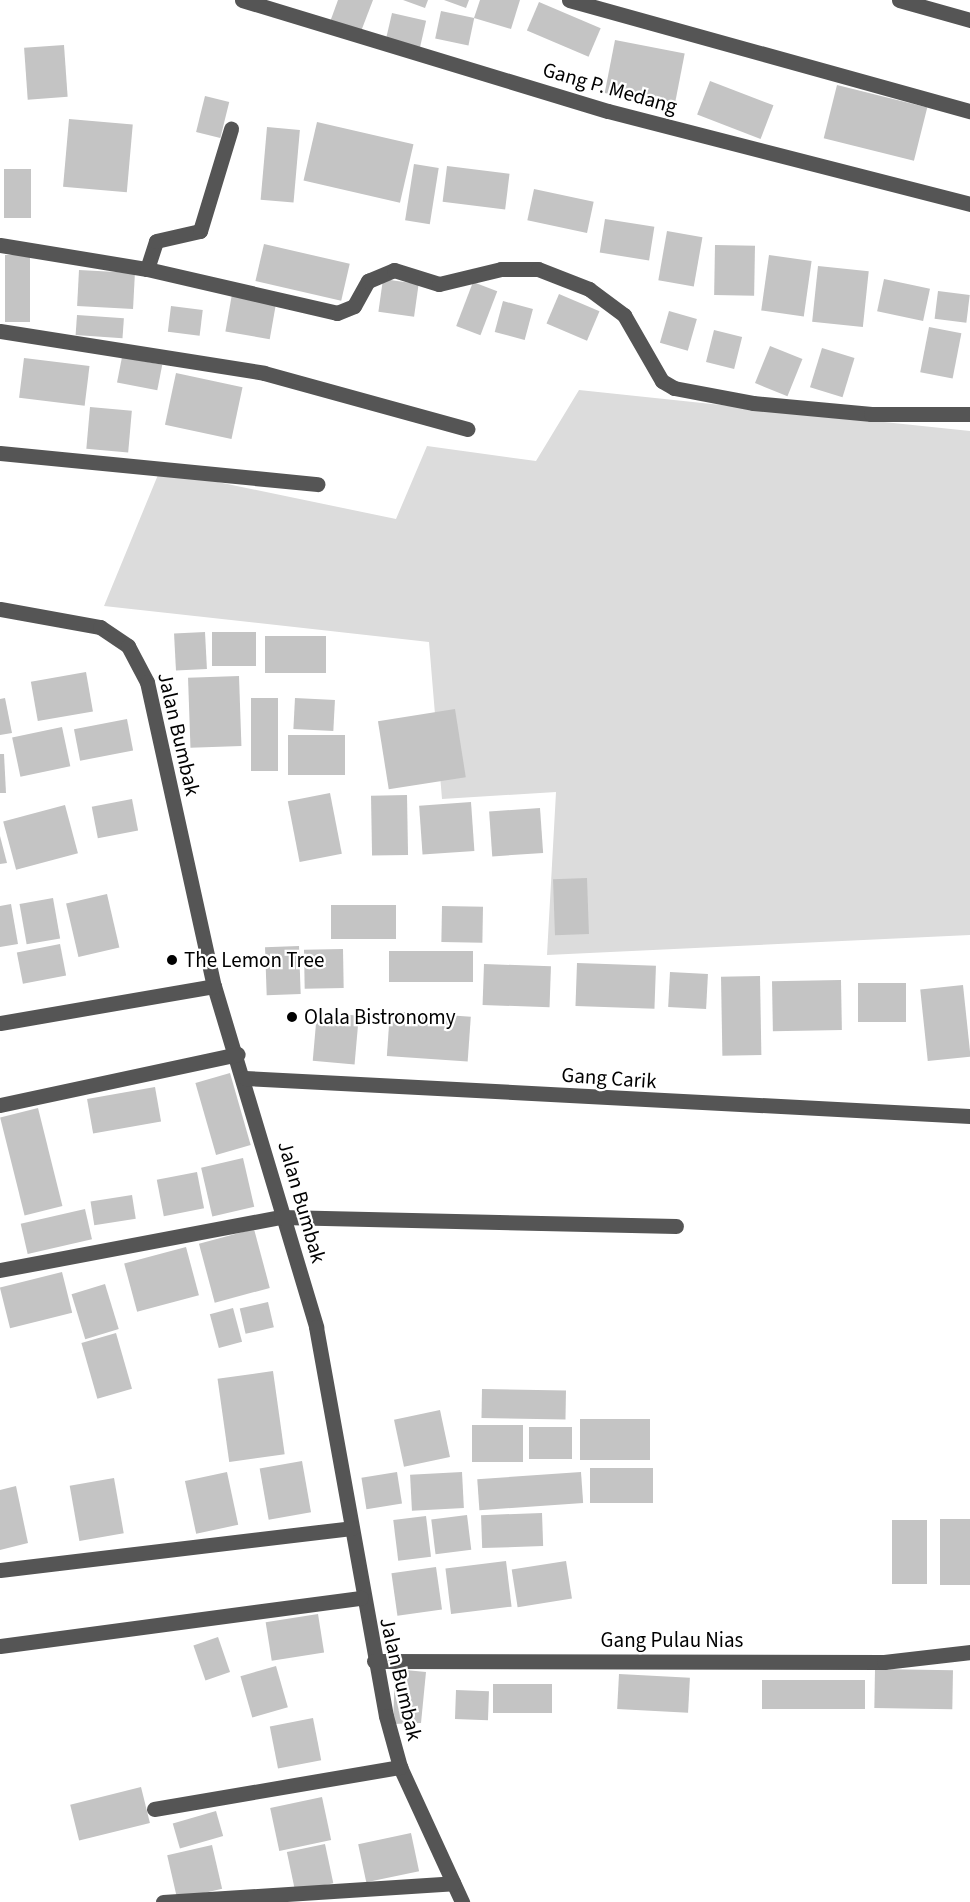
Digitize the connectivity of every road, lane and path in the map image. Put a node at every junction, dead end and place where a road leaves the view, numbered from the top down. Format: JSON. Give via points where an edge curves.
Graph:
{"nodes":[{"id":1,"x":242,"y":0,"type":"edge"},
{"id":2,"x":569,"y":0,"type":"edge"},
{"id":3,"x":899,"y":0,"type":"edge"},
{"id":4,"x":970,"y":20,"type":"edge"},
{"id":5,"x":970,"y":111,"type":"edge"},
{"id":6,"x":231,"y":129,"type":"dead end"},
{"id":7,"x":970,"y":204,"type":"edge"},
{"id":8,"x":0,"y":245,"type":"edge"},
{"id":9,"x":147,"y":269,"type":"junction"},
{"id":10,"x":0,"y":331,"type":"edge"},
{"id":11,"x":970,"y":414,"type":"edge"},
{"id":12,"x":467,"y":429,"type":"dead end"},
{"id":13,"x":0,"y":453,"type":"edge"},
{"id":14,"x":316,"y":484,"type":"dead end"},
{"id":15,"x":0,"y":609,"type":"edge"},
{"id":16,"x":214,"y":986,"type":"junction"},
{"id":17,"x":0,"y":1023,"type":"edge"},
{"id":18,"x":238,"y":1054,"type":"junction"},
{"id":19,"x":245,"y":1078,"type":"junction"},
{"id":20,"x":0,"y":1105,"type":"edge"},
{"id":21,"x":970,"y":1116,"type":"edge"},
{"id":22,"x":281,"y":1217,"type":"junction"},
{"id":23,"x":676,"y":1226,"type":"dead end"},
{"id":24,"x":0,"y":1270,"type":"edge"},
{"id":25,"x":351,"y":1528,"type":"junction"},
{"id":26,"x":0,"y":1570,"type":"edge"},
{"id":27,"x":361,"y":1598,"type":"junction"},
{"id":28,"x":0,"y":1646,"type":"edge"},
{"id":29,"x":970,"y":1652,"type":"edge"},
{"id":30,"x":374,"y":1661,"type":"junction"},
{"id":31,"x":400,"y":1767,"type":"junction"},
{"id":32,"x":154,"y":1809,"type":"dead end"},
{"id":33,"x":453,"y":1883,"type":"junction"},
{"id":34,"x":163,"y":1902,"type":"edge"},
{"id":35,"x":462,"y":1902,"type":"edge"}],
"edges":[{"from":1,"to":7,"type":"street","name":"Gang P. Medang","via":[[608,111]]},
{"from":2,"to":5,"type":"street"},
{"from":3,"to":4,"type":"street"},
{"from":6,"to":9,"type":"street","via":[[200,231],[156,241]]},
{"from":8,"to":9,"type":"street"},
{"from":9,"to":11,"type":"street","via":[[337,313],[354,306],[368,281],[394,270],[439,285],[501,269],[538,269],[589,289],[624,315],[662,381],[674,388],[753,403],[859,413]]},
{"from":10,"to":12,"type":"street","via":[[264,373]]},
{"from":13,"to":14,"type":"street"},
{"from":15,"to":16,"type":"street","name":"Jalan Bumbak","via":[[87,622],[128,646],[139,660]]},
{"from":16,"to":17,"type":"street"},
{"from":16,"to":18,"type":"street","name":"Jalan Bumbak"},
{"from":18,"to":19,"type":"street","name":"Jalan Bumbak"},
{"from":18,"to":20,"type":"street"},
{"from":19,"to":21,"type":"street","name":"Gang Carik"},
{"from":19,"to":22,"type":"street","name":"Jalan Bumbak"},
{"from":22,"to":23,"type":"street"},
{"from":22,"to":24,"type":"street"},
{"from":22,"to":25,"type":"street","name":"Jalan Bumbak","via":[[316,1327]]},
{"from":25,"to":26,"type":"street"},
{"from":25,"to":27,"type":"street","name":"Jalan Bumbak"},
{"from":27,"to":28,"type":"street"},
{"from":27,"to":30,"type":"street","name":"Jalan Bumbak"},
{"from":29,"to":30,"type":"street","name":"Gang Pulau Nias","via":[[884,1662]]},
{"from":30,"to":31,"type":"street","name":"Jalan Bumbak"},
{"from":31,"to":32,"type":"street"},
{"from":31,"to":33,"type":"street","name":"Jalan Bumbak"},
{"from":33,"to":34,"type":"street"},
{"from":33,"to":35,"type":"street","name":"Jalan Bumbak"}]}
